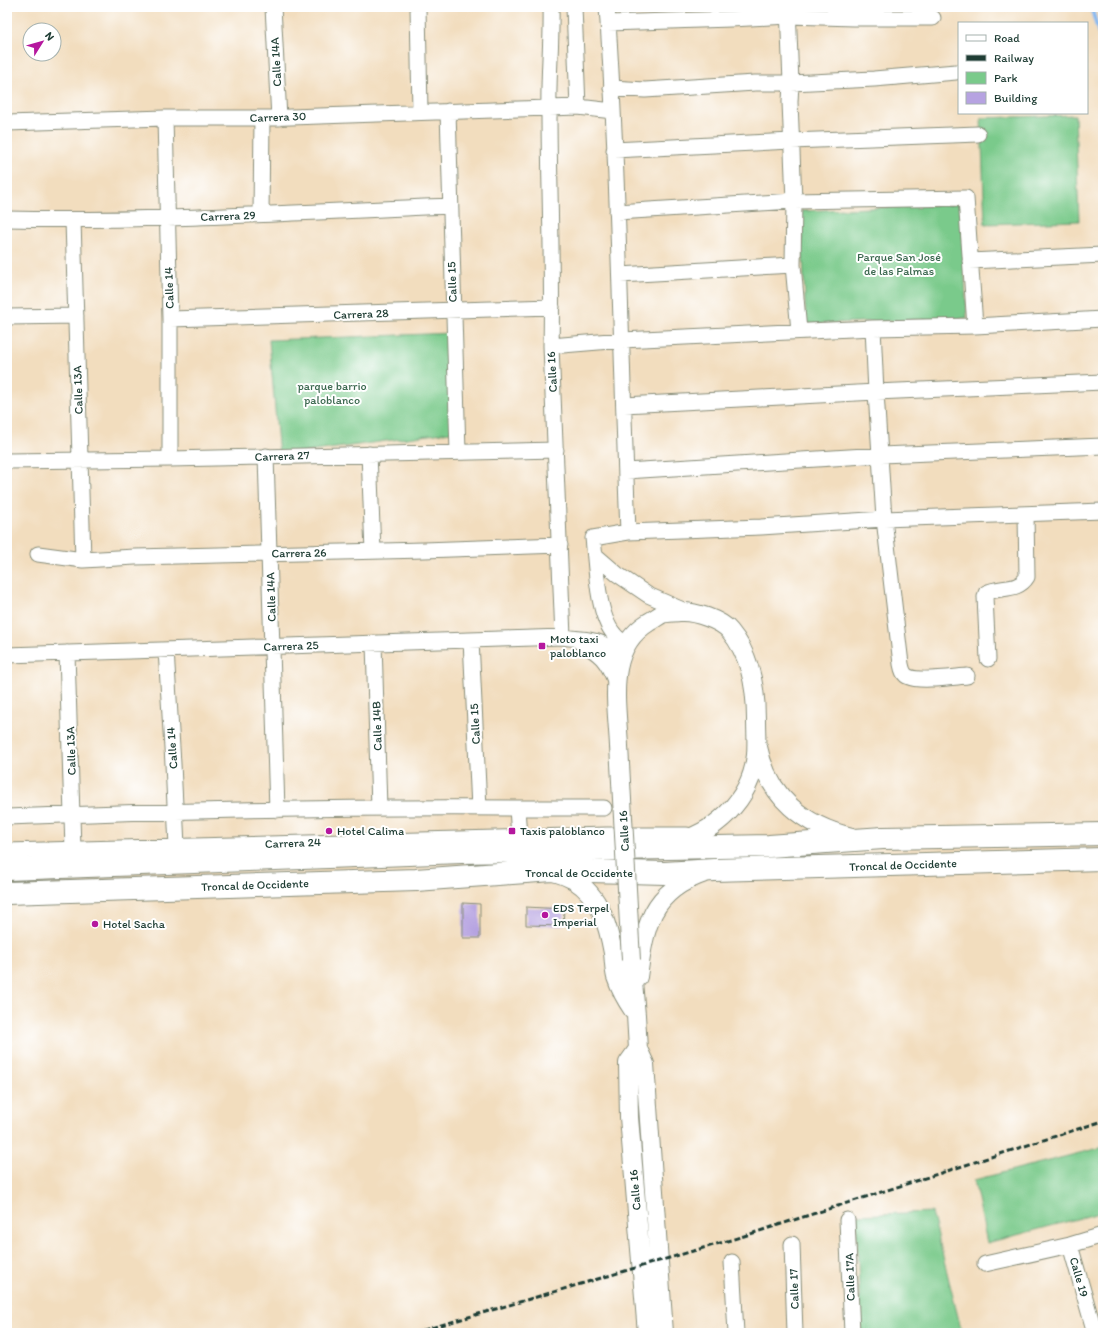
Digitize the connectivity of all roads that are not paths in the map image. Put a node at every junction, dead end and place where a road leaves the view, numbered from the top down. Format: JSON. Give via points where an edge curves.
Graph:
{"nodes":[{"id":1,"x":273,"y":7,"type":"edge"},
{"id":2,"x":418,"y":7,"type":"edge"},
{"id":3,"x":551,"y":7,"type":"edge"},
{"id":4,"x":574,"y":7,"type":"edge"},
{"id":5,"x":607,"y":7,"type":"edge"},
{"id":6,"x":788,"y":11,"type":"edge"},
{"id":7,"x":933,"y":18,"type":"dead end"},
{"id":8,"x":608,"y":23,"type":"junction"},
{"id":9,"x":956,"y":72,"type":"dead end"},
{"id":10,"x":791,"y":83,"type":"junction"},
{"id":11,"x":611,"y":88,"type":"junction"},
{"id":12,"x":578,"y":107,"type":"junction"},
{"id":13,"x":549,"y":108,"type":"junction"},
{"id":14,"x":448,"y":111,"type":"junction"},
{"id":15,"x":613,"y":111,"type":"junction"},
{"id":16,"x":420,"y":112,"type":"junction"},
{"id":17,"x":165,"y":118,"type":"junction"},
{"id":18,"x":262,"y":118,"type":"junction"},
{"id":19,"x":279,"y":118,"type":"junction"},
{"id":20,"x":7,"y":123,"type":"edge"},
{"id":21,"x":978,"y":134,"type":"dead end"},
{"id":22,"x":791,"y":141,"type":"junction"},
{"id":23,"x":614,"y":150,"type":"junction"},
{"id":24,"x":794,"y":201,"type":"junction"},
{"id":25,"x":450,"y":206,"type":"junction"},
{"id":26,"x":617,"y":212,"type":"junction"},
{"id":27,"x":261,"y":215,"type":"junction"},
{"id":28,"x":168,"y":218,"type":"junction"},
{"id":29,"x":7,"y":219,"type":"edge"},
{"id":30,"x":73,"y":220,"type":"junction"},
{"id":31,"x":1103,"y":255,"type":"edge"},
{"id":32,"x":970,"y":261,"type":"junction"},
{"id":33,"x":793,"y":265,"type":"junction"},
{"id":34,"x":620,"y":275,"type":"junction"},
{"id":35,"x":552,"y":308,"type":"junction"},
{"id":36,"x":453,"y":311,"type":"junction"},
{"id":37,"x":76,"y":316,"type":"junction"},
{"id":38,"x":7,"y":317,"type":"edge"},
{"id":39,"x":1103,"y":319,"type":"edge"},
{"id":40,"x":170,"y":320,"type":"junction"},
{"id":41,"x":975,"y":326,"type":"junction"},
{"id":42,"x":873,"y":328,"type":"junction"},
{"id":43,"x":799,"y":331,"type":"junction"},
{"id":44,"x":622,"y":340,"type":"junction"},
{"id":45,"x":551,"y":346,"type":"junction"},
{"id":46,"x":1103,"y":382,"type":"edge"},
{"id":47,"x":876,"y":392,"type":"junction"},
{"id":48,"x":624,"y":405,"type":"junction"},
{"id":49,"x":1103,"y":446,"type":"edge"},
{"id":50,"x":556,"y":450,"type":"junction"},
{"id":51,"x":458,"y":452,"type":"junction"},
{"id":52,"x":369,"y":454,"type":"junction"},
{"id":53,"x":881,"y":455,"type":"junction"},
{"id":54,"x":266,"y":456,"type":"junction"},
{"id":55,"x":170,"y":459,"type":"junction"},
{"id":56,"x":80,"y":460,"type":"junction"},
{"id":57,"x":7,"y":461,"type":"edge"},
{"id":58,"x":626,"y":471,"type":"junction"},
{"id":59,"x":1103,"y":511,"type":"edge"},
{"id":60,"x":1026,"y":514,"type":"junction"},
{"id":61,"x":884,"y":519,"type":"junction"},
{"id":62,"x":628,"y":532,"type":"junction"},
{"id":63,"x":560,"y":545,"type":"junction"},
{"id":64,"x":373,"y":552,"type":"junction"},
{"id":65,"x":38,"y":554,"type":"dead end"},
{"id":66,"x":270,"y":554,"type":"junction"},
{"id":67,"x":595,"y":555,"type":"junction"},
{"id":68,"x":84,"y":560,"type":"junction"},
{"id":69,"x":686,"y":612,"type":"junction"},
{"id":70,"x":569,"y":638,"type":"junction"},
{"id":71,"x":471,"y":640,"type":"junction"},
{"id":72,"x":374,"y":643,"type":"junction"},
{"id":73,"x":273,"y":647,"type":"junction"},
{"id":74,"x":166,"y":650,"type":"junction"},
{"id":75,"x":622,"y":652,"type":"junction"},
{"id":76,"x":67,"y":653,"type":"junction"},
{"id":77,"x":7,"y":655,"type":"edge"},
{"id":78,"x":988,"y":660,"type":"dead end"},
{"id":79,"x":967,"y":676,"type":"dead end"},
{"id":80,"x":616,"y":683,"type":"junction"},
{"id":81,"x":756,"y":739,"type":"junction"},
{"id":82,"x":379,"y":808,"type":"junction"},
{"id":83,"x":479,"y":808,"type":"junction"},
{"id":84,"x":517,"y":808,"type":"junction"},
{"id":85,"x":604,"y":808,"type":"dead end"},
{"id":86,"x":277,"y":810,"type":"junction"},
{"id":87,"x":175,"y":811,"type":"junction"},
{"id":88,"x":72,"y":814,"type":"junction"},
{"id":89,"x":7,"y":817,"type":"edge"},
{"id":90,"x":1103,"y":834,"type":"edge"},
{"id":91,"x":698,"y":835,"type":"junction"},
{"id":92,"x":519,"y":837,"type":"junction"},
{"id":93,"x":883,"y":838,"type":"junction"},
{"id":94,"x":177,"y":846,"type":"junction"},
{"id":95,"x":651,"y":848,"type":"junction"},
{"id":96,"x":73,"y":849,"type":"junction"},
{"id":97,"x":7,"y":851,"type":"edge"},
{"id":98,"x":1103,"y":859,"type":"edge"},
{"id":99,"x":7,"y":869,"type":"edge"},
{"id":100,"x":552,"y":870,"type":"junction"},
{"id":101,"x":714,"y":870,"type":"junction"},
{"id":102,"x":7,"y":893,"type":"edge"},
{"id":103,"x":636,"y":1008,"type":"junction"},
{"id":104,"x":638,"y":1049,"type":"junction"},
{"id":105,"x":847,"y":1220,"type":"dead end"},
{"id":106,"x":1103,"y":1235,"type":"edge"},
{"id":107,"x":792,"y":1244,"type":"dead end"},
{"id":108,"x":1070,"y":1245,"type":"junction"},
{"id":109,"x":732,"y":1262,"type":"dead end"},
{"id":110,"x":985,"y":1264,"type":"dead end"},
{"id":111,"x":647,"y":1333,"type":"edge"},
{"id":112,"x":664,"y":1333,"type":"edge"},
{"id":113,"x":736,"y":1333,"type":"edge"},
{"id":114,"x":795,"y":1333,"type":"edge"},
{"id":115,"x":852,"y":1333,"type":"edge"},
{"id":116,"x":1095,"y":1333,"type":"edge"}],
"edges":[{"from":1,"to":19,"type":"street","name":"Calle 14A"},
{"from":2,"to":16,"type":"street"},
{"from":3,"to":13,"type":"street","name":"Calle 16"},
{"from":4,"to":12,"type":"street"},
{"from":5,"to":8,"type":"street"},
{"from":6,"to":7,"type":"street","via":[[854,18]]},
{"from":6,"to":8,"type":"street","via":[[731,19]]},
{"from":6,"to":10,"type":"street"},
{"from":8,"to":11,"type":"street"},
{"from":9,"to":10,"type":"street"},
{"from":10,"to":11,"type":"street","via":[[644,90]]},
{"from":10,"to":22,"type":"street"},
{"from":11,"to":15,"type":"street"},
{"from":12,"to":13,"type":"street","name":"Carrera 30"},
{"from":12,"to":15,"type":"street","name":"Carrera 30"},
{"from":13,"to":14,"type":"street","name":"Carrera 30"},
{"from":13,"to":35,"type":"street","name":"Calle 16"},
{"from":14,"to":16,"type":"street","name":"Carrera 30"},
{"from":14,"to":25,"type":"street","name":"Calle 15"},
{"from":15,"to":23,"type":"street"},
{"from":16,"to":19,"type":"street","name":"Carrera 30"},
{"from":17,"to":18,"type":"street","name":"Carrera 30"},
{"from":17,"to":20,"type":"street","name":"Carrera 30"},
{"from":17,"to":28,"type":"street","name":"Calle 14"},
{"from":18,"to":19,"type":"street","name":"Carrera 30"},
{"from":18,"to":27,"type":"street"},
{"from":21,"to":22,"type":"street"},
{"from":22,"to":23,"type":"street"},
{"from":22,"to":24,"type":"street"},
{"from":23,"to":26,"type":"street"},
{"from":24,"to":26,"type":"street"},
{"from":24,"to":32,"type":"street","via":[[966,198]]},
{"from":24,"to":33,"type":"street"},
{"from":25,"to":27,"type":"street","name":"Carrera 29"},
{"from":25,"to":36,"type":"street","name":"Calle 15"},
{"from":26,"to":34,"type":"street"},
{"from":27,"to":28,"type":"street","name":"Carrera 29"},
{"from":28,"to":30,"type":"street","name":"Carrera 29"},
{"from":28,"to":40,"type":"street","name":"Calle 14"},
{"from":29,"to":30,"type":"street","name":"Carrera 29"},
{"from":30,"to":37,"type":"street","name":"Calle 13A"},
{"from":31,"to":32,"type":"street"},
{"from":32,"to":41,"type":"street"},
{"from":33,"to":34,"type":"street"},
{"from":33,"to":43,"type":"street"},
{"from":34,"to":44,"type":"street"},
{"from":35,"to":36,"type":"street","name":"Carrera 28"},
{"from":35,"to":45,"type":"street","name":"Calle 16"},
{"from":36,"to":40,"type":"street","name":"Carrera 28"},
{"from":36,"to":51,"type":"street","name":"Calle 15"},
{"from":37,"to":38,"type":"street"},
{"from":37,"to":56,"type":"street","name":"Calle 13A"},
{"from":39,"to":41,"type":"street"},
{"from":40,"to":55,"type":"street","name":"Calle 14"},
{"from":41,"to":42,"type":"street"},
{"from":42,"to":43,"type":"street"},
{"from":42,"to":47,"type":"street"},
{"from":43,"to":44,"type":"street"},
{"from":44,"to":45,"type":"street"},
{"from":44,"to":48,"type":"street"},
{"from":45,"to":50,"type":"street","name":"Calle 16"},
{"from":46,"to":47,"type":"street"},
{"from":47,"to":48,"type":"street"},
{"from":47,"to":53,"type":"street"},
{"from":48,"to":58,"type":"street"},
{"from":49,"to":53,"type":"street"},
{"from":50,"to":51,"type":"street","name":"Carrera 27"},
{"from":50,"to":63,"type":"street","name":"Calle 16"},
{"from":51,"to":52,"type":"street","name":"Carrera 27"},
{"from":52,"to":54,"type":"street","name":"Carrera 27"},
{"from":52,"to":64,"type":"street"},
{"from":53,"to":58,"type":"street"},
{"from":53,"to":61,"type":"street"},
{"from":54,"to":55,"type":"street","name":"Carrera 27"},
{"from":54,"to":66,"type":"street","name":"Calle 14A"},
{"from":55,"to":56,"type":"street","name":"Carrera 27"},
{"from":56,"to":57,"type":"street","name":"Carrera 27"},
{"from":56,"to":68,"type":"street","name":"Calle 13A"},
{"from":58,"to":62,"type":"street"},
{"from":59,"to":60,"type":"street"},
{"from":60,"to":61,"type":"street"},
{"from":60,"to":78,"type":"street","via":[[1027,577],[1018,586],[986,593]]},
{"from":61,"to":62,"type":"street"},
{"from":61,"to":79,"type":"street","via":[[900,664],[904,673],[908,677],[918,679]]},
{"from":62,"to":67,"type":"street","via":[[593,538]]},
{"from":63,"to":64,"type":"street","name":"Carrera 26"},
{"from":63,"to":70,"type":"street","name":"Calle 16"},
{"from":64,"to":66,"type":"street","name":"Carrera 26"},
{"from":65,"to":68,"type":"street","name":"Carrera 26"},
{"from":66,"to":68,"type":"street","name":"Carrera 26"},
{"from":66,"to":73,"type":"street","name":"Calle 14A"},
{"from":67,"to":69,"type":"street","via":[[648,596]]},
{"from":67,"to":75,"type":"street","via":[[598,587],[605,618]]},
{"from":69,"to":75,"type":"street","via":[[662,614],[640,628]]},
{"from":69,"to":81,"type":"street","via":[[707,616],[729,629],[743,649],[756,697]]},
{"from":70,"to":71,"type":"street","name":"Carrera 25"},
{"from":70,"to":75,"type":"street","name":"Carrera 25","via":[[593,641]]},
{"from":70,"to":80,"type":"street","via":[[601,656],[610,667]]},
{"from":71,"to":72,"type":"street","name":"Carrera 25"},
{"from":71,"to":83,"type":"street","name":"Calle 15"},
{"from":72,"to":73,"type":"street","name":"Carrera 25"},
{"from":72,"to":82,"type":"street","name":"Calle 14B"},
{"from":73,"to":74,"type":"street","name":"Carrera 25"},
{"from":73,"to":86,"type":"street","name":"Calle 14A"},
{"from":74,"to":76,"type":"street","name":"Carrera 25"},
{"from":74,"to":87,"type":"street","name":"Calle 14"},
{"from":75,"to":80,"type":"street","name":"Calle 16"},
{"from":76,"to":77,"type":"street","name":"Carrera 25"},
{"from":76,"to":88,"type":"street","name":"Calle 13A"},
{"from":80,"to":103,"type":"street","name":"Calle 16","bridge":true,"via":[[631,960]]},
{"from":81,"to":91,"type":"street","via":[[756,756],[752,772],[737,803],[726,816]]},
{"from":81,"to":93,"type":"street","via":[[764,769],[776,790],[802,817],[835,833],[853,837]]},
{"from":82,"to":83,"type":"street"},
{"from":82,"to":86,"type":"street"},
{"from":83,"to":84,"type":"street"},
{"from":84,"to":85,"type":"street"},
{"from":84,"to":92,"type":"street"},
{"from":86,"to":87,"type":"street"},
{"from":87,"to":88,"type":"street"},
{"from":87,"to":94,"type":"street","name":"Calle 14"},
{"from":88,"to":89,"type":"street"},
{"from":88,"to":96,"type":"street","name":"Calle 13A"},
{"from":90,"to":93,"type":"highway","name":"Troncal de Occidente"},
{"from":91,"to":92,"type":"street","name":"Carrera 24"},
{"from":91,"to":95,"type":"street","via":[[682,842]]},
{"from":92,"to":94,"type":"street","name":"Carrera 24"},
{"from":93,"to":95,"type":"highway","name":"Troncal de Occidente","via":[[769,846]]},
{"from":94,"to":96,"type":"street","name":"Carrera 24"},
{"from":95,"to":99,"type":"highway","name":"Troncal de Occidente","via":[[461,852]]},
{"from":96,"to":97,"type":"street","name":"Carrera 24"},
{"from":98,"to":101,"type":"highway","name":"Troncal de Occidente"},
{"from":100,"to":101,"type":"highway","name":"Troncal de Occidente","via":[[665,873]]},
{"from":100,"to":102,"type":"highway","name":"Troncal de Occidente","via":[[416,880]]},
{"from":100,"to":103,"type":"street","via":[[574,881],[596,901],[609,931],[616,977],[626,1001]]},
{"from":101,"to":103,"type":"street","via":[[692,877],[676,887],[665,895],[655,909],[645,933]]},
{"from":103,"to":104,"type":"street","name":"Calle 16"},
{"from":104,"to":111,"type":"street","name":"Calle 16","via":[[628,1063],[629,1117]]},
{"from":104,"to":112,"type":"street","name":"Calle 16","via":[[645,1064]]},
{"from":105,"to":115,"type":"street","name":"Calle 17A"},
{"from":106,"to":108,"type":"street"},
{"from":107,"to":114,"type":"street","name":"Calle 17"},
{"from":108,"to":110,"type":"street"},
{"from":108,"to":116,"type":"street","name":"Calle 19"},
{"from":109,"to":113,"type":"street"}]}
